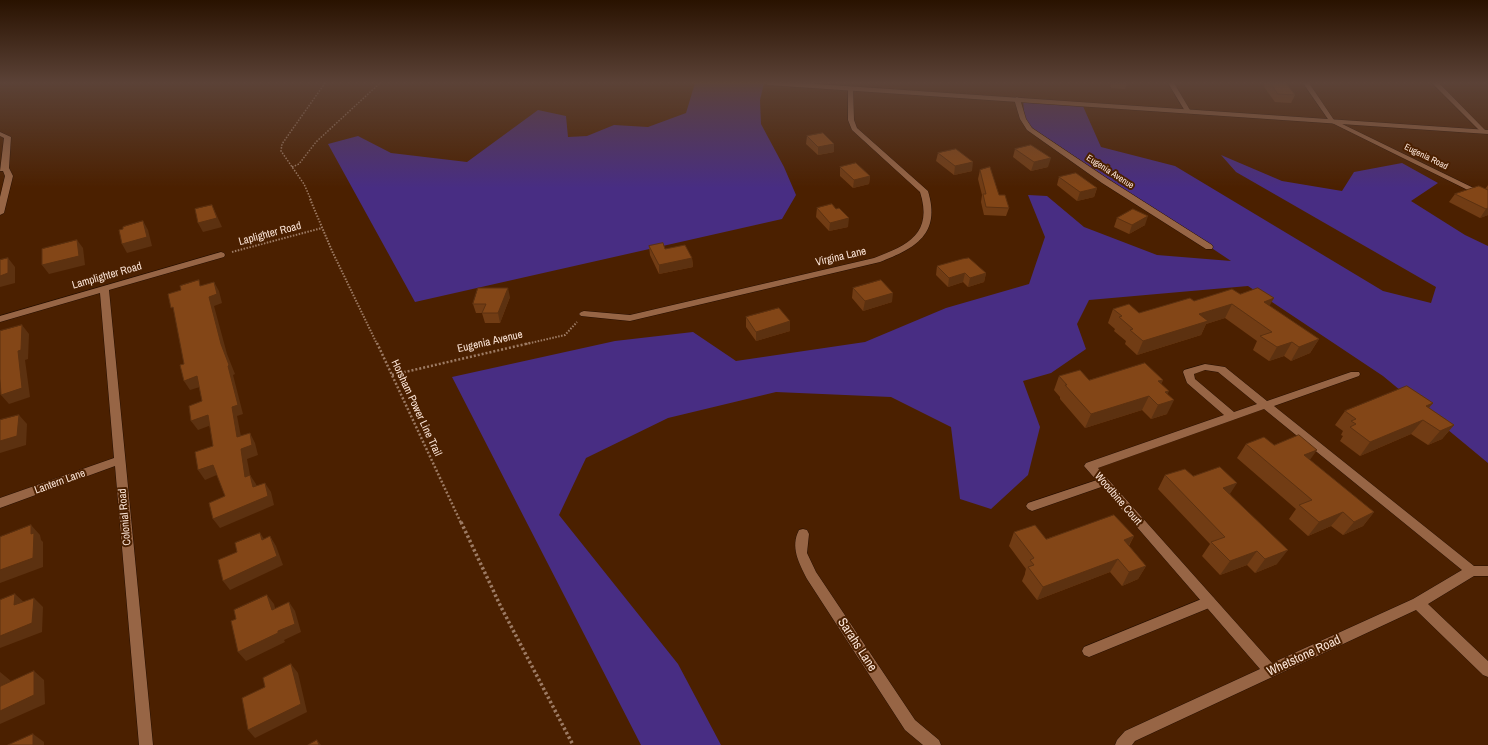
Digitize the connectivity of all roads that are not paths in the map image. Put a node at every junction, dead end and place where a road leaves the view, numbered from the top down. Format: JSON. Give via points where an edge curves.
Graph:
{"nodes":[{"id":1,"x":851,"y":118,"type":"edge"},
{"id":2,"x":1023,"y":118,"type":"edge"},
{"id":3,"x":1289,"y":118,"type":"edge"},
{"id":4,"x":1330,"y":118,"type":"edge"},
{"id":5,"x":1472,"y":118,"type":"edge"},
{"id":6,"x":1332,"y":121,"type":"junction"},
{"id":7,"x":1486,"y":131,"type":"edge"},
{"id":8,"x":0,"y":134,"type":"edge"},
{"id":9,"x":3,"y":168,"type":"edge"},
{"id":10,"x":1488,"y":198,"type":"edge"},
{"id":11,"x":0,"y":213,"type":"edge"},
{"id":12,"x":1209,"y":247,"type":"dead end"},
{"id":13,"x":222,"y":255,"type":"road end"},
{"id":14,"x":104,"y":289,"type":"junction"},
{"id":15,"x":584,"y":314,"type":"road end"},
{"id":16,"x":0,"y":319,"type":"edge"},
{"id":17,"x":1355,"y":374,"type":"dead end"},
{"id":18,"x":1266,"y":405,"type":"junction"},
{"id":19,"x":1233,"y":417,"type":"junction"},
{"id":20,"x":120,"y":460,"type":"junction"},
{"id":21,"x":1103,"y":482,"type":"junction"},
{"id":22,"x":0,"y":503,"type":"edge"},
{"id":23,"x":1032,"y":506,"type":"dead end"},
{"id":24,"x":803,"y":534,"type":"dead end"},
{"id":25,"x":1472,"y":571,"type":"junction"},
{"id":26,"x":1488,"y":571,"type":"edge"},
{"id":27,"x":1209,"y":602,"type":"junction"},
{"id":28,"x":1418,"y":603,"type":"junction"},
{"id":29,"x":1089,"y":651,"type":"dead end"},
{"id":30,"x":1488,"y":670,"type":"edge"},
{"id":31,"x":1270,"y":671,"type":"junction"},
{"id":32,"x":146,"y":745,"type":"edge"},
{"id":33,"x":934,"y":745,"type":"edge"},
{"id":34,"x":1122,"y":745,"type":"edge"}],
"edges":[{"from":1,"to":15,"type":"street","name":"Virgina Lane","via":[[854,129],[924,191],[928,200],[929,219],[914,242],[877,260],[630,318]]},
{"from":2,"to":12,"type":"street","name":"Eugenia Avenue","via":[[1029,129],[1044,140]]},
{"from":3,"to":6,"type":"street"},
{"from":4,"to":6,"type":"street","name":"Eugenia Road"},
{"from":5,"to":7,"type":"street"},
{"from":6,"to":7,"type":"street"},
{"from":6,"to":10,"type":"street","name":"Eugenia Road"},
{"from":8,"to":9,"type":"street","via":[[8,137]]},
{"from":9,"to":11,"type":"street","via":[[9,176]]},
{"from":13,"to":14,"type":"street","name":"Lamplighter Road"},
{"from":14,"to":16,"type":"street","name":"Lamplighter Road"},
{"from":14,"to":20,"type":"street","name":"Colonial Road"},
{"from":17,"to":18,"type":"street","name":"Woodbine Court"},
{"from":18,"to":19,"type":"street","name":"Woodbine Court"},
{"from":18,"to":19,"type":"street","via":[[1221,369],[1204,367],[1188,372],[1191,381]]},
{"from":18,"to":25,"type":"street"},
{"from":19,"to":21,"type":"street","name":"Woodbine Court","via":[[1090,466]]},
{"from":20,"to":22,"type":"street","name":"Lantern Lane"},
{"from":20,"to":32,"type":"street","name":"Colonial Road"},
{"from":21,"to":23,"type":"street"},
{"from":21,"to":27,"type":"street","name":"Woodbine Court"},
{"from":24,"to":33,"type":"street","name":"Sarahs Lane","via":[[801,553],[811,576],[910,725]]},
{"from":25,"to":26,"type":"street"},
{"from":25,"to":28,"type":"street","name":"Whetstone Road"},
{"from":27,"to":29,"type":"street"},
{"from":27,"to":31,"type":"street","name":"Woodbine Court"},
{"from":28,"to":30,"type":"street"},
{"from":28,"to":31,"type":"street","name":"Whetstone Road"},
{"from":31,"to":34,"type":"street","name":"Whetstone Road","via":[[1130,736]]}]}
